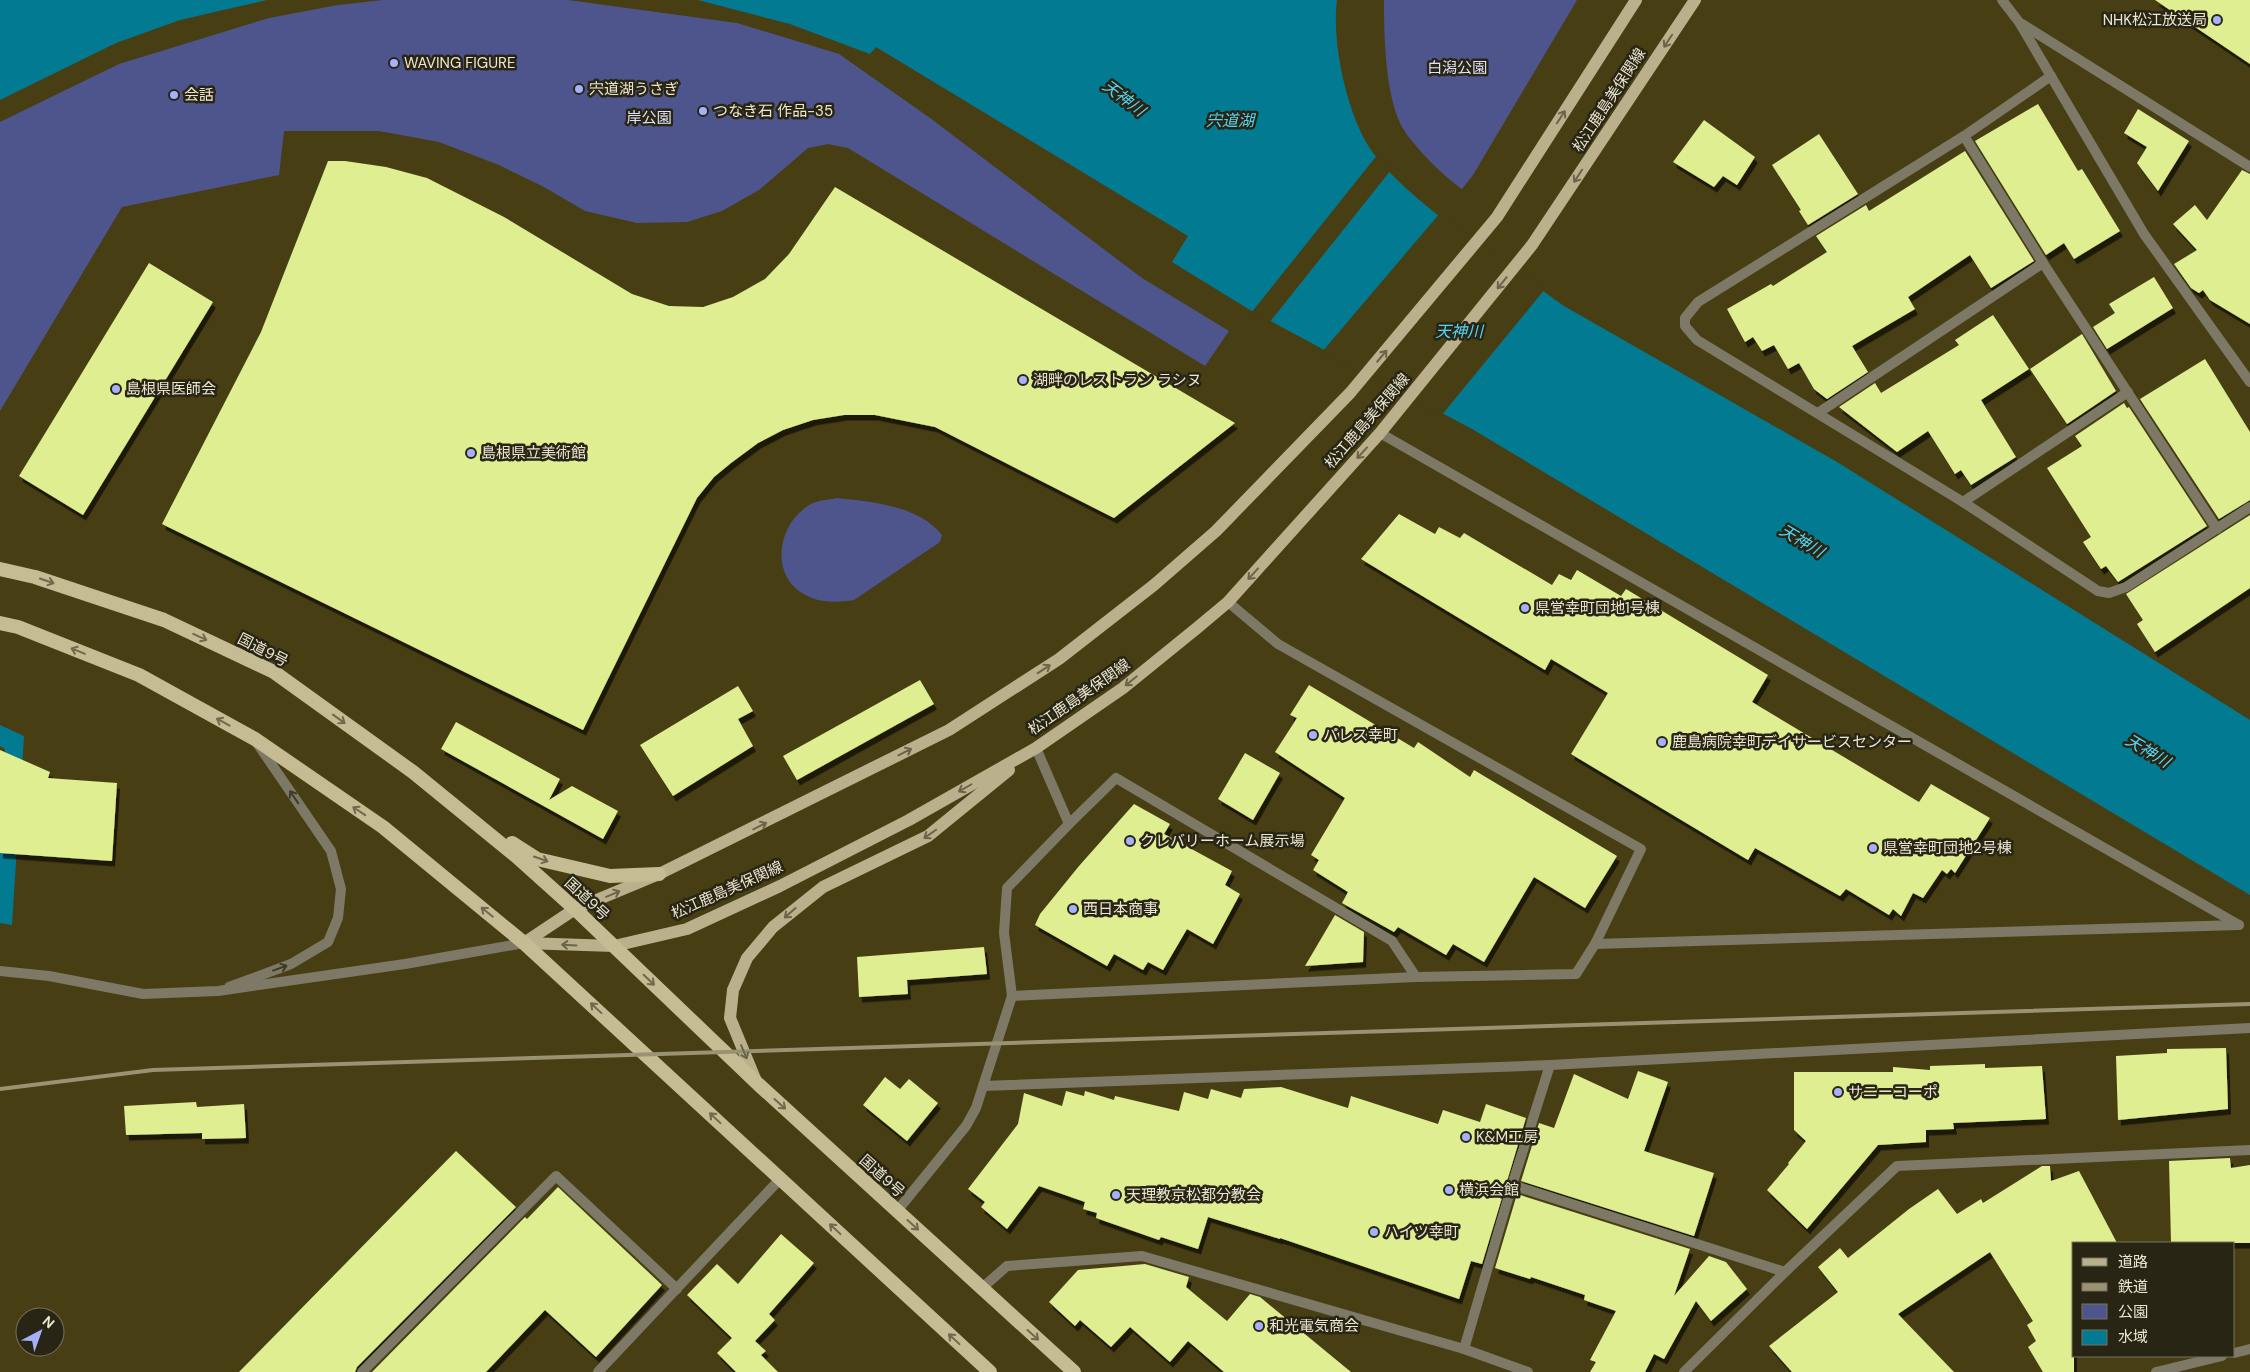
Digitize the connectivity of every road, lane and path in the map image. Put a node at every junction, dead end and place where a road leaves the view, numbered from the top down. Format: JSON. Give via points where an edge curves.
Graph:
{"nodes":[{"id":1,"x":1636,"y":0,"type":"edge"},
{"id":2,"x":1695,"y":0,"type":"edge"},
{"id":3,"x":2002,"y":0,"type":"edge"},
{"id":4,"x":2018,"y":22,"type":"junction"},
{"id":5,"x":2050,"y":76,"type":"junction"},
{"id":6,"x":1964,"y":136,"type":"junction"},
{"id":7,"x":2250,"y":167,"type":"edge"},
{"id":8,"x":2043,"y":263,"type":"junction"},
{"id":9,"x":2250,"y":382,"type":"edge"},
{"id":10,"x":2128,"y":392,"type":"junction"},
{"id":11,"x":1818,"y":413,"type":"junction"},
{"id":12,"x":1380,"y":433,"type":"junction"},
{"id":13,"x":1963,"y":502,"type":"junction"},
{"id":14,"x":2250,"y":507,"type":"edge"},
{"id":15,"x":2217,"y":529,"type":"junction"},
{"id":16,"x":0,"y":569,"type":"edge"},
{"id":17,"x":1228,"y":602,"type":"junction"},
{"id":18,"x":0,"y":623,"type":"edge"},
{"id":19,"x":255,"y":739,"type":"junction"},
{"id":20,"x":1036,"y":748,"type":"junction"},
{"id":21,"x":455,"y":806,"type":"junction"},
{"id":22,"x":1069,"y":824,"type":"junction"},
{"id":23,"x":659,"y":874,"type":"junction"},
{"id":24,"x":575,"y":909,"type":"junction"},
{"id":25,"x":524,"y":942,"type":"junction"},
{"id":26,"x":1595,"y":944,"type":"junction"},
{"id":27,"x":614,"y":946,"type":"junction"},
{"id":28,"x":0,"y":970,"type":"edge"},
{"id":29,"x":1416,"y":977,"type":"junction"},
{"id":30,"x":218,"y":991,"type":"junction"},
{"id":31,"x":1012,"y":996,"type":"junction"},
{"id":32,"x":2250,"y":1028,"type":"edge"},
{"id":33,"x":1550,"y":1065,"type":"junction"},
{"id":34,"x":758,"y":1084,"type":"junction"},
{"id":35,"x":983,"y":1086,"type":"junction"},
{"id":36,"x":2250,"y":1150,"type":"edge"},
{"id":37,"x":780,"y":1178,"type":"junction"},
{"id":38,"x":1512,"y":1186,"type":"junction"},
{"id":39,"x":898,"y":1212,"type":"junction"},
{"id":40,"x":1785,"y":1272,"type":"junction"},
{"id":41,"x":677,"y":1288,"type":"junction"},
{"id":42,"x":982,"y":1288,"type":"junction"},
{"id":43,"x":1464,"y":1349,"type":"junction"},
{"id":44,"x":2250,"y":1349,"type":"edge"},
{"id":45,"x":2235,"y":1353,"type":"edge"},
{"id":46,"x":2218,"y":1357,"type":"edge"},
{"id":47,"x":362,"y":1372,"type":"edge"},
{"id":48,"x":598,"y":1372,"type":"edge"},
{"id":49,"x":990,"y":1372,"type":"edge"},
{"id":50,"x":1074,"y":1372,"type":"edge"},
{"id":51,"x":1528,"y":1372,"type":"edge"},
{"id":52,"x":1684,"y":1372,"type":"edge"},
{"id":53,"x":2156,"y":1372,"type":"edge"}],
"edges":[{"from":23,"to":1,"type":"main road","name":"松江鹿島美保関線","one_way":true,"via":[[949,730],[1059,659],[1154,585],[1216,531],[1350,394],[1497,217]]},
{"from":2,"to":12,"type":"main road","name":"松江鹿島美保関線","one_way":true,"via":[[1532,245]]},
{"from":3,"to":4,"type":"street"},
{"from":4,"to":5,"type":"street"},
{"from":4,"to":7,"type":"street"},
{"from":5,"to":6,"type":"street"},
{"from":5,"to":9,"type":"street","via":[[2144,234]]},
{"from":6,"to":8,"type":"street"},
{"from":6,"to":11,"type":"street","via":[[1698,302],[1685,318],[1685,326],[1697,340]]},
{"from":8,"to":10,"type":"street"},
{"from":8,"to":11,"type":"street"},
{"from":10,"to":13,"type":"street"},
{"from":10,"to":15,"type":"street"},
{"from":11,"to":13,"type":"street"},
{"from":12,"to":17,"type":"main road","name":"松江鹿島美保関線","one_way":true},
{"from":12,"to":26,"type":"street","via":[[2239,926]]},
{"from":13,"to":15,"type":"street","via":[[2088,586],[2109,594],[2126,587]]},
{"from":14,"to":15,"type":"street"},
{"from":16,"to":21,"type":"highway","name":"国道9号","one_way":true,"via":[[35,577],[164,620],[274,672]]},
{"from":17,"to":20,"type":"main road","name":"松江鹿島美保関線","one_way":true,"via":[[1122,688]]},
{"from":17,"to":26,"type":"street","via":[[1278,644],[1642,849]]},
{"from":19,"to":18,"type":"highway","one_way":true,"via":[[138,675],[18,627]]},
{"from":25,"to":19,"type":"highway","one_way":true,"via":[[383,827]]},
{"from":30,"to":19,"type":"street","one_way":true,"via":[[291,964],[328,942],[338,918],[341,889],[331,851]]},
{"from":20,"to":22,"type":"street"},
{"from":20,"to":27,"type":"main road","name":"松江鹿島美保関線","one_way":true,"via":[[909,820],[780,886],[687,929]]},
{"from":20,"to":34,"type":"main road","one_way":true,"via":[[928,836],[823,887],[774,927],[747,958],[733,990],[730,1018]]},
{"from":21,"to":23,"type":"highway","one_way":true,"via":[[537,859],[610,876]]},
{"from":21,"to":24,"type":"highway","name":"国道9号"},
{"from":22,"to":29,"type":"street","via":[[1116,778],[1392,941]]},
{"from":22,"to":31,"type":"street","via":[[1007,888],[1004,933]]},
{"from":24,"to":23,"type":"main road","name":"松江鹿島美保関線","one_way":true},
{"from":24,"to":25,"type":"main road","name":"松江鹿島美保関線"},
{"from":24,"to":27,"type":"highway","name":"国道9号"},
{"from":27,"to":25,"type":"main road","name":"松江鹿島美保関線","one_way":true},
{"from":25,"to":30,"type":"street","via":[[405,964]]},
{"from":37,"to":25,"type":"highway","one_way":true},
{"from":26,"to":29,"type":"street","via":[[1576,974]]},
{"from":27,"to":34,"type":"highway","name":"国道9号","one_way":true},
{"from":28,"to":30,"type":"street","via":[[143,994]]},
{"from":29,"to":31,"type":"street"},
{"from":31,"to":35,"type":"street"},
{"from":32,"to":33,"type":"street"},
{"from":33,"to":35,"type":"street"},
{"from":33,"to":38,"type":"street"},
{"from":34,"to":39,"type":"highway","name":"国道9号","one_way":true},
{"from":35,"to":39,"type":"street","via":[[966,1126]]},
{"from":36,"to":40,"type":"street","via":[[1897,1166]]},
{"from":37,"to":41,"type":"street"},
{"from":49,"to":37,"type":"highway","one_way":true},
{"from":38,"to":40,"type":"street"},
{"from":38,"to":43,"type":"street"},
{"from":39,"to":42,"type":"highway","name":"国道9号","one_way":true},
{"from":40,"to":52,"type":"street"},
{"from":41,"to":47,"type":"street","via":[[556,1176]]},
{"from":41,"to":48,"type":"street"},
{"from":42,"to":43,"type":"street","via":[[1008,1266],[1142,1256]]},
{"from":42,"to":50,"type":"highway","name":"国道9号","one_way":true},
{"from":43,"to":51,"type":"street"},
{"from":44,"to":45,"type":"street"},
{"from":46,"to":53,"type":"street"}]}
